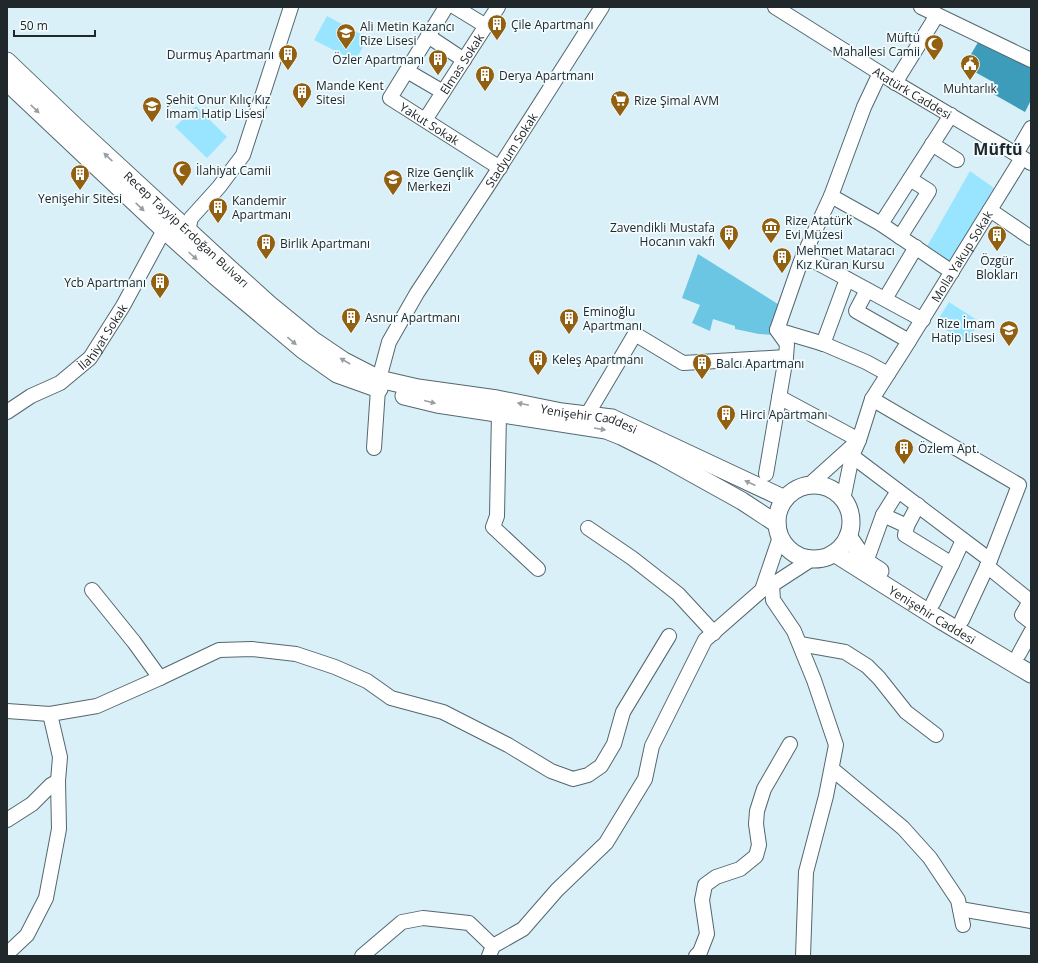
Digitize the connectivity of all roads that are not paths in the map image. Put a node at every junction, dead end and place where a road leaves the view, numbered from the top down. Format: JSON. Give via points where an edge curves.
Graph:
{"nodes":[{"id":1,"x":292,"y":7,"type":"edge"},
{"id":2,"x":446,"y":7,"type":"edge"},
{"id":3,"x":456,"y":7,"type":"edge"},
{"id":4,"x":498,"y":7,"type":"edge"},
{"id":5,"x":602,"y":7,"type":"edge"},
{"id":6,"x":775,"y":7,"type":"edge"},
{"id":7,"x":921,"y":7,"type":"edge"},
{"id":8,"x":937,"y":15,"type":"junction"},
{"id":9,"x":486,"y":26,"type":"junction"},
{"id":10,"x":428,"y":36,"type":"junction"},
{"id":11,"x":464,"y":60,"type":"junction"},
{"id":12,"x":1031,"y":60,"type":"edge"},
{"id":13,"x":7,"y":61,"type":"edge"},
{"id":14,"x":407,"y":71,"type":"junction"},
{"id":15,"x":880,"y":74,"type":"junction"},
{"id":16,"x":7,"y":82,"type":"edge"},
{"id":17,"x":895,"y":83,"type":"junction"},
{"id":18,"x":443,"y":92,"type":"junction"},
{"id":19,"x":951,"y":115,"type":"junction"},
{"id":20,"x":425,"y":120,"type":"junction"},
{"id":21,"x":1031,"y":128,"type":"edge"},
{"id":22,"x":932,"y":144,"type":"junction"},
{"id":23,"x":1023,"y":158,"type":"edge"},
{"id":24,"x":956,"y":160,"type":"dead end"},
{"id":25,"x":500,"y":168,"type":"junction"},
{"id":26,"x":910,"y":178,"type":"junction"},
{"id":27,"x":830,"y":196,"type":"junction"},
{"id":28,"x":895,"y":201,"type":"junction"},
{"id":29,"x":990,"y":210,"type":"junction"},
{"id":30,"x":914,"y":215,"type":"junction"},
{"id":31,"x":881,"y":224,"type":"junction"},
{"id":32,"x":164,"y":230,"type":"junction"},
{"id":33,"x":188,"y":231,"type":"junction"},
{"id":34,"x":900,"y":236,"type":"junction"},
{"id":35,"x":1031,"y":238,"type":"edge"},
{"id":36,"x":916,"y":247,"type":"junction"},
{"id":37,"x":803,"y":255,"type":"junction"},
{"id":38,"x":952,"y":272,"type":"junction"},
{"id":39,"x":847,"y":279,"type":"junction"},
{"id":40,"x":867,"y":290,"type":"junction"},
{"id":41,"x":885,"y":299,"type":"junction"},
{"id":42,"x":922,"y":320,"type":"junction"},
{"id":43,"x":777,"y":330,"type":"junction"},
{"id":44,"x":909,"y":341,"type":"junction"},
{"id":45,"x":823,"y":344,"type":"junction"},
{"id":46,"x":786,"y":357,"type":"junction"},
{"id":47,"x":888,"y":374,"type":"junction"},
{"id":48,"x":379,"y":384,"type":"junction"},
{"id":49,"x":779,"y":397,"type":"junction"},
{"id":50,"x":872,"y":399,"type":"junction"},
{"id":51,"x":7,"y":412,"type":"edge"},
{"id":52,"x":499,"y":413,"type":"junction"},
{"id":53,"x":587,"y":415,"type":"junction"},
{"id":54,"x":859,"y":440,"type":"junction"},
{"id":55,"x":374,"y":448,"type":"dead end"},
{"id":56,"x":852,"y":456,"type":"junction"},
{"id":57,"x":766,"y":474,"type":"dead end"},
{"id":58,"x":808,"y":486,"type":"junction"},
{"id":59,"x":898,"y":491,"type":"junction"},
{"id":60,"x":785,"y":499,"type":"junction"},
{"id":61,"x":844,"y":500,"type":"junction"},
{"id":62,"x":918,"y":506,"type":"junction"},
{"id":63,"x":883,"y":515,"type":"junction"},
{"id":64,"x":906,"y":526,"type":"junction"},
{"id":65,"x":588,"y":528,"type":"dead end"},
{"id":66,"x":779,"y":531,"type":"junction"},
{"id":67,"x":848,"y":536,"type":"junction"},
{"id":68,"x":963,"y":540,"type":"junction"},
{"id":69,"x":834,"y":554,"type":"junction"},
{"id":70,"x":812,"y":559,"type":"junction"},
{"id":71,"x":866,"y":562,"type":"junction"},
{"id":72,"x":988,"y":563,"type":"junction"},
{"id":73,"x":952,"y":564,"type":"junction"},
{"id":74,"x":538,"y":569,"type":"dead end"},
{"id":75,"x":767,"y":587,"type":"junction"},
{"id":76,"x":92,"y":590,"type":"dead end"},
{"id":77,"x":933,"y":603,"type":"junction"},
{"id":78,"x":962,"y":620,"type":"junction"},
{"id":79,"x":1031,"y":622,"type":"edge"},
{"id":80,"x":1031,"y":632,"type":"edge"},
{"id":81,"x":714,"y":633,"type":"junction"},
{"id":82,"x":669,"y":636,"type":"dead end"},
{"id":83,"x":800,"y":644,"type":"junction"},
{"id":84,"x":1025,"y":658,"type":"edge"},
{"id":85,"x":1031,"y":674,"type":"edge"},
{"id":86,"x":160,"y":678,"type":"junction"},
{"id":87,"x":7,"y":711,"type":"edge"},
{"id":88,"x":50,"y":714,"type":"junction"},
{"id":89,"x":936,"y":735,"type":"dead end"},
{"id":90,"x":790,"y":744,"type":"dead end"},
{"id":91,"x":832,"y":769,"type":"junction"},
{"id":92,"x":58,"y":781,"type":"junction"},
{"id":93,"x":7,"y":820,"type":"edge"},
{"id":94,"x":960,"y":909,"type":"junction"},
{"id":95,"x":1031,"y":920,"type":"edge"},
{"id":96,"x":962,"y":925,"type":"dead end"},
{"id":97,"x":491,"y":951,"type":"edge"},
{"id":98,"x":7,"y":953,"type":"edge"},
{"id":99,"x":362,"y":956,"type":"edge"},
{"id":100,"x":696,"y":956,"type":"edge"},
{"id":101,"x":803,"y":956,"type":"edge"}],
"edges":[{"from":1,"to":33,"type":"street","via":[[243,155],[191,218]]},
{"from":2,"to":10,"type":"street","name":"Yakut Sokak"},
{"from":3,"to":9,"type":"street"},
{"from":4,"to":9,"type":"street","name":"Elmas Sokak"},
{"from":5,"to":25,"type":"street","name":"Stadyum Sokak"},
{"from":6,"to":15,"type":"street","name":"Atatürk Caddesi"},
{"from":7,"to":8,"type":"street"},
{"from":8,"to":12,"type":"street"},
{"from":8,"to":17,"type":"street"},
{"from":9,"to":11,"type":"street","name":"Elmas Sokak"},
{"from":10,"to":11,"type":"street"},
{"from":10,"to":14,"type":"street","name":"Yakut Sokak"},
{"from":11,"to":18,"type":"street","name":"Elmas Sokak"},
{"from":33,"to":13,"type":"main road","name":"Recep Tayyip Erdoğan Bulvarı","one_way":true},
{"from":14,"to":18,"type":"street"},
{"from":14,"to":20,"type":"street","name":"Yakut Sokak","via":[[390,98]]},
{"from":15,"to":17,"type":"street","name":"Atatürk Caddesi"},
{"from":15,"to":27,"type":"street","via":[[864,107]]},
{"from":16,"to":32,"type":"main road","name":"Recep Tayyip Erdoğan Bulvarı","one_way":true},
{"from":17,"to":19,"type":"street","name":"Atatürk Caddesi"},
{"from":18,"to":20,"type":"street","name":"Elmas Sokak"},
{"from":19,"to":22,"type":"street"},
{"from":19,"to":23,"type":"street","name":"Atatürk Caddesi"},
{"from":20,"to":25,"type":"street","name":"Yakut Sokak"},
{"from":21,"to":23,"type":"street","name":"Molla Yakup Sokak"},
{"from":22,"to":24,"type":"street"},
{"from":22,"to":26,"type":"street"},
{"from":23,"to":29,"type":"street","name":"Molla Yakup Sokak"},
{"from":25,"to":48,"type":"street","name":"Stadyum Sokak","via":[[417,293],[389,342]]},
{"from":26,"to":28,"type":"street"},
{"from":26,"to":30,"type":"street","via":[[929,191]]},
{"from":27,"to":31,"type":"street"},
{"from":27,"to":37,"type":"street"},
{"from":28,"to":30,"type":"street"},
{"from":28,"to":31,"type":"street"},
{"from":29,"to":35,"type":"street"},
{"from":29,"to":38,"type":"street","name":"Molla Yakup Sokak"},
{"from":30,"to":34,"type":"street"},
{"from":31,"to":34,"type":"street"},
{"from":32,"to":48,"type":"main road","name":"Recep Tayyip Erdoğan Bulvarı","one_way":true,"via":[[303,350],[337,374]]},
{"from":32,"to":51,"type":"street","name":"İlahiyat Sokak","via":[[123,306],[90,358],[60,383],[30,396]]},
{"from":48,"to":33,"type":"main road","name":"Recep Tayyip Erdoğan Bulvarı","one_way":true,"via":[[313,340]]},
{"from":34,"to":36,"type":"street"},
{"from":36,"to":38,"type":"street"},
{"from":36,"to":41,"type":"street"},
{"from":37,"to":39,"type":"street"},
{"from":37,"to":43,"type":"street"},
{"from":38,"to":42,"type":"street","name":"Molla Yakup Sokak"},
{"from":39,"to":40,"type":"street"},
{"from":39,"to":45,"type":"street"},
{"from":40,"to":41,"type":"street"},
{"from":40,"to":44,"type":"street","via":[[856,311]]},
{"from":41,"to":42,"type":"street"},
{"from":42,"to":44,"type":"street","name":"Molla Yakup Sokak"},
{"from":43,"to":45,"type":"street"},
{"from":43,"to":46,"type":"street","via":[[787,344]]},
{"from":44,"to":47,"type":"street","name":"Molla Yakup Sokak"},
{"from":45,"to":47,"type":"street"},
{"from":46,"to":49,"type":"street"},
{"from":46,"to":53,"type":"street","via":[[682,363],[635,334]]},
{"from":47,"to":50,"type":"street","name":"Molla Yakup Sokak"},
{"from":48,"to":52,"type":"main road","name":"Yenişehir Caddesi","one_way":true,"via":[[437,404]]},
{"from":53,"to":48,"type":"main road","name":"Yenişehir Caddesi","one_way":true,"via":[[497,398]]},
{"from":48,"to":55,"type":"street","name":"Stadyum Sokak"},
{"from":49,"to":54,"type":"street"},
{"from":49,"to":57,"type":"street"},
{"from":50,"to":54,"type":"street","name":"Molla Yakup Sokak"},
{"from":50,"to":72,"type":"street","via":[[1019,485]]},
{"from":52,"to":66,"type":"main road","name":"Yenişehir Caddesi","one_way":true,"via":[[606,430],[621,436],[742,501]]},
{"from":52,"to":74,"type":"street","via":[[497,516],[492,527]]},
{"from":60,"to":53,"type":"main road","name":"Yenişehir Caddesi","one_way":true,"via":[[612,418]]},
{"from":54,"to":56,"type":"street","name":"Molla Yakup Sokak"},
{"from":54,"to":58,"type":"street"},
{"from":56,"to":59,"type":"street"},
{"from":56,"to":61,"type":"street","name":"Molla Yakup Sokak"},
{"from":58,"to":60,"type":"main road","via":[[795,490]]},
{"from":58,"to":61,"type":"main road","via":[[821,486],[834,491]]},
{"from":59,"to":62,"type":"street"},
{"from":59,"to":63,"type":"street"},
{"from":60,"to":66,"type":"main road","via":[[779,511]]},
{"from":61,"to":67,"type":"main road","via":[[850,512],[851,525]]},
{"from":62,"to":64,"type":"street"},
{"from":62,"to":68,"type":"street"},
{"from":63,"to":64,"type":"street"},
{"from":63,"to":71,"type":"street"},
{"from":64,"to":73,"type":"street","via":[[905,535]]},
{"from":65,"to":81,"type":"street","via":[[678,594]]},
{"from":66,"to":70,"type":"main road","via":[[788,548],[799,556]]},
{"from":66,"to":75,"type":"street"},
{"from":67,"to":69,"type":"main road"},
{"from":67,"to":71,"type":"main road","name":"Yenişehir Caddesi"},
{"from":68,"to":72,"type":"street"},
{"from":68,"to":73,"type":"street"},
{"from":69,"to":70,"type":"main road"},
{"from":69,"to":85,"type":"main road","name":"Yenişehir Caddesi"},
{"from":70,"to":75,"type":"street"},
{"from":71,"to":77,"type":"main road","name":"Yenişehir Caddesi"},
{"from":72,"to":78,"type":"street"},
{"from":72,"to":79,"type":"street","via":[[1030,601],[1022,614]]},
{"from":73,"to":77,"type":"street"},
{"from":75,"to":81,"type":"street"},
{"from":75,"to":83,"type":"street"},
{"from":76,"to":86,"type":"street"},
{"from":77,"to":78,"type":"main road","name":"Yenişehir Caddesi"},
{"from":78,"to":84,"type":"main road","name":"Yenişehir Caddesi"},
{"from":80,"to":84,"type":"street"},
{"from":81,"to":97,"type":"street","via":[[705,640],[652,746],[645,779],[606,843],[557,890],[523,929]]},
{"from":82,"to":86,"type":"street","via":[[623,712],[614,744],[601,766],[588,775],[573,779],[551,771],[508,745],[443,712],[391,698],[367,681],[296,654],[252,649],[219,650]]},
{"from":83,"to":89,"type":"street","via":[[845,652],[867,666],[880,678],[906,712]]},
{"from":83,"to":91,"type":"street","via":[[836,745]]},
{"from":86,"to":88,"type":"street","via":[[97,706]]},
{"from":87,"to":88,"type":"street"},
{"from":88,"to":92,"type":"street","via":[[60,758]]},
{"from":90,"to":100,"type":"street","via":[[764,789],[757,811],[759,845],[756,856],[740,869],[716,877],[705,885],[702,900],[707,934]]},
{"from":91,"to":94,"type":"street","via":[[903,828],[930,858],[958,900]]},
{"from":91,"to":101,"type":"street","via":[[806,872]]},
{"from":92,"to":93,"type":"street","via":[[32,804]]},
{"from":92,"to":98,"type":"street","via":[[59,829],[46,898],[27,935]]},
{"from":94,"to":95,"type":"street"},
{"from":94,"to":96,"type":"street"},
{"from":97,"to":99,"type":"street","via":[[469,923],[423,918],[402,922]]}]}
